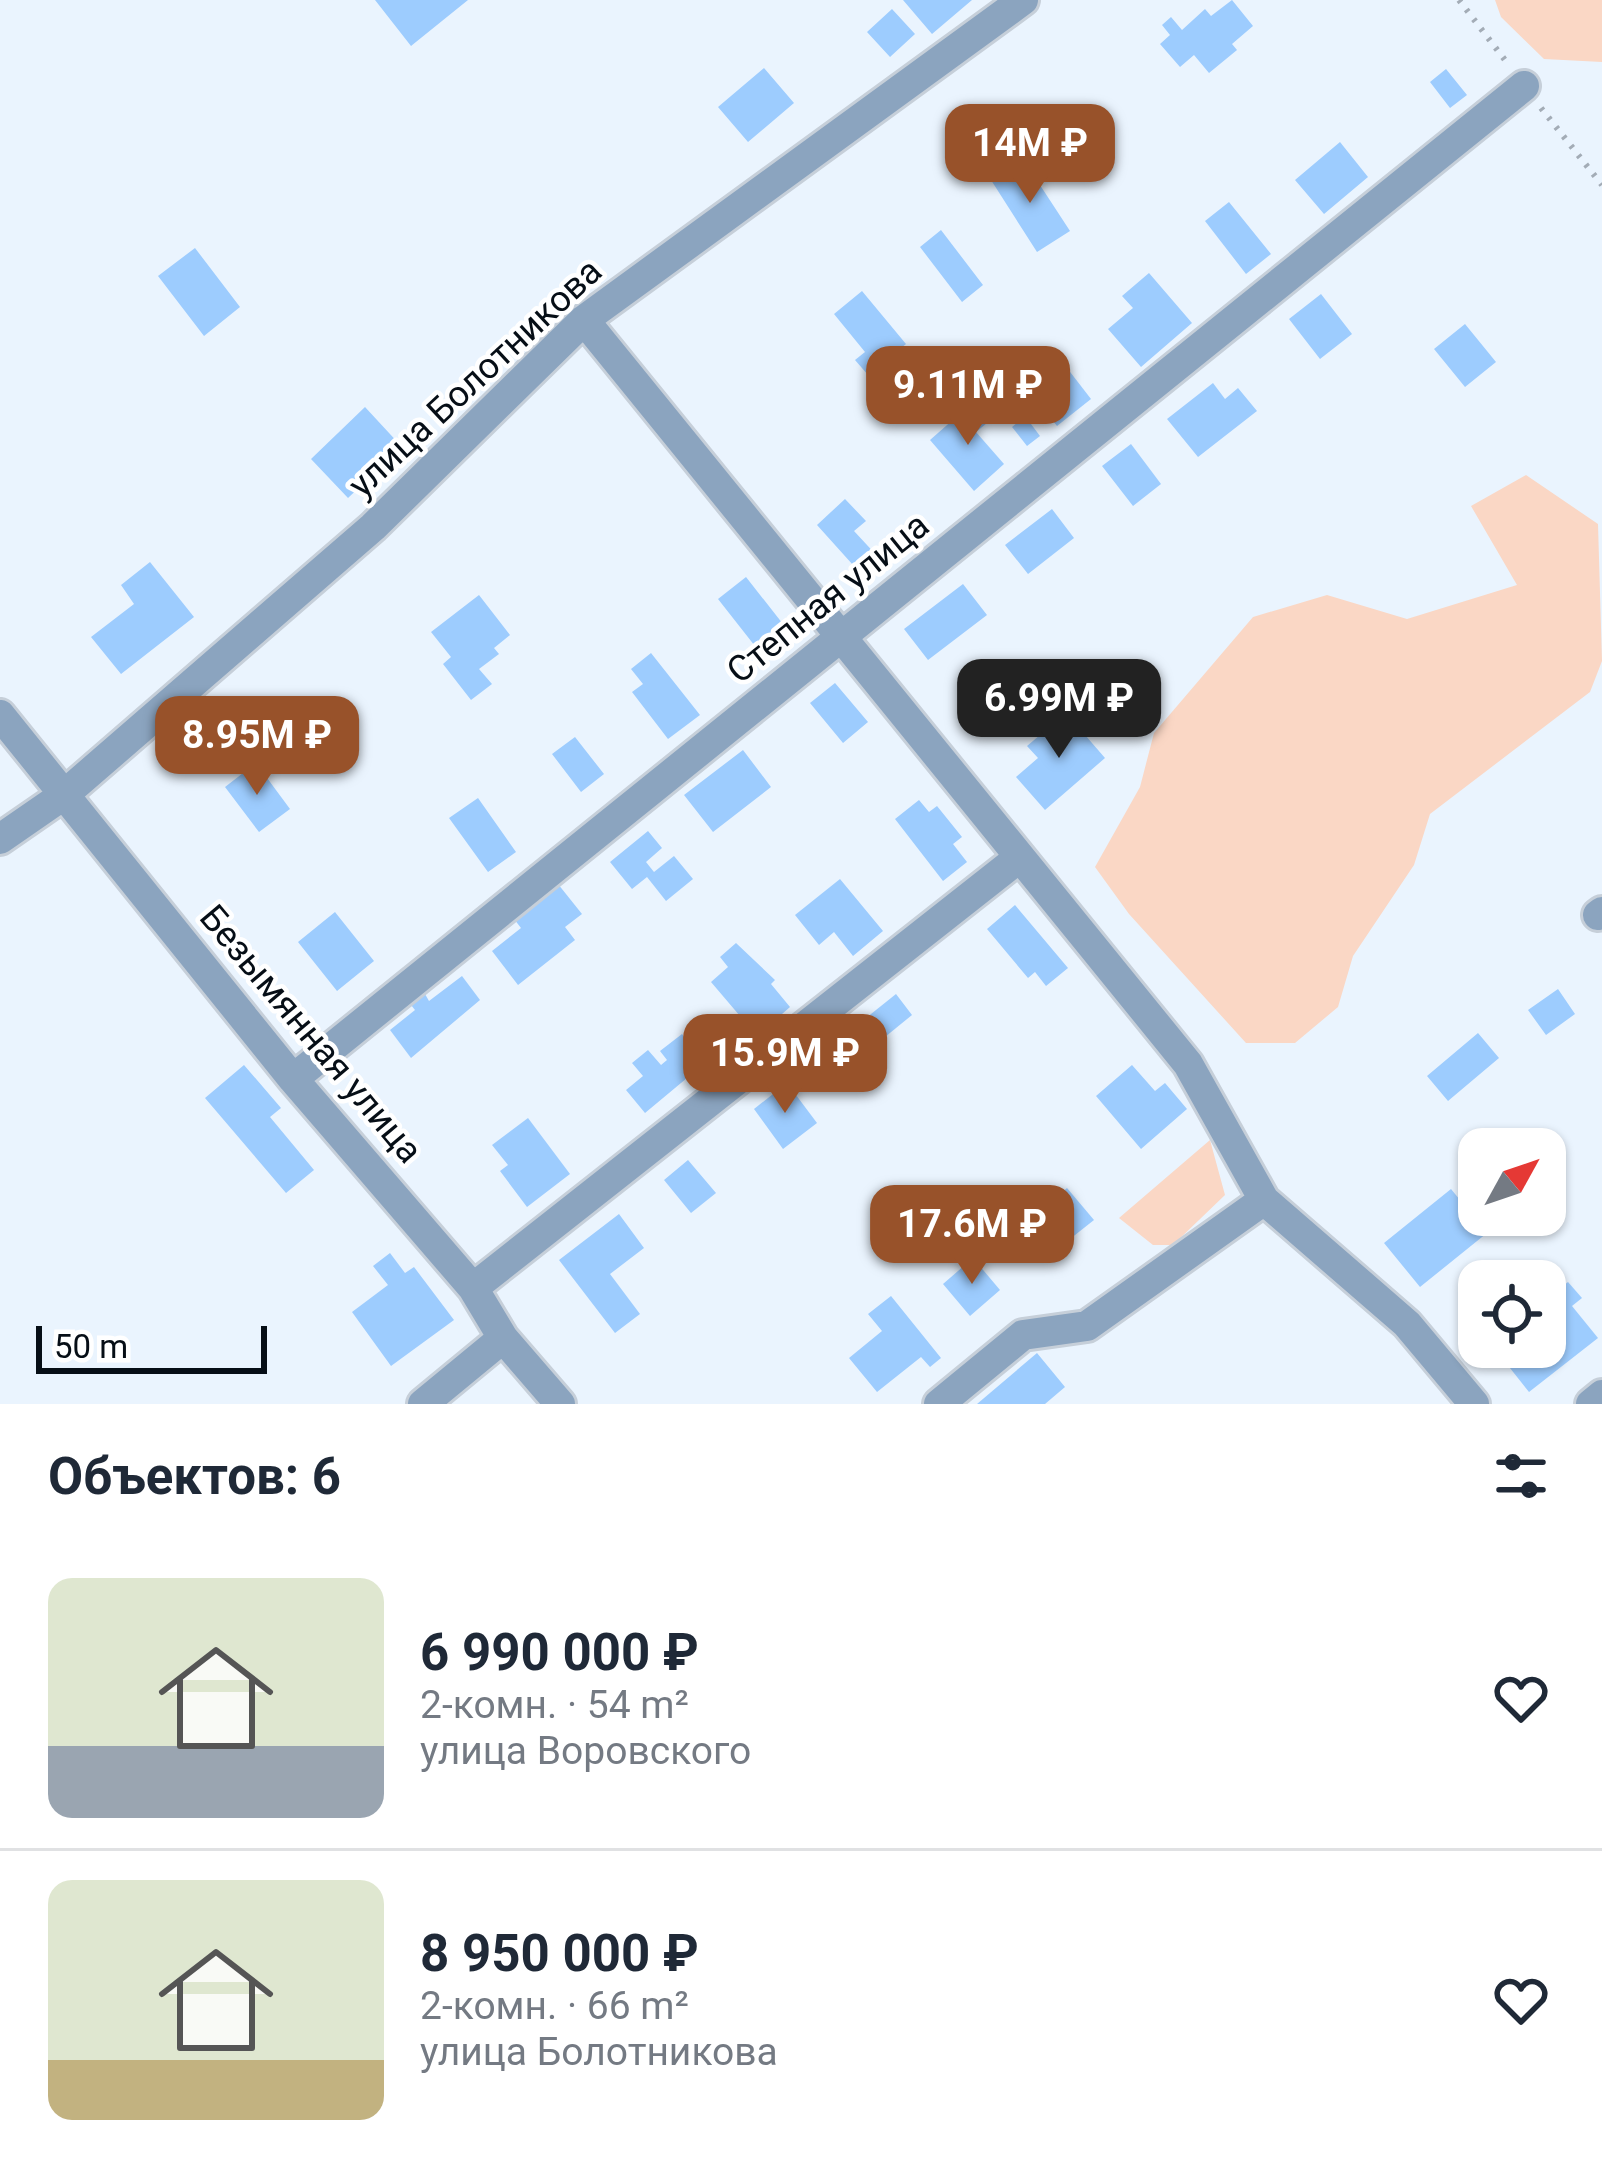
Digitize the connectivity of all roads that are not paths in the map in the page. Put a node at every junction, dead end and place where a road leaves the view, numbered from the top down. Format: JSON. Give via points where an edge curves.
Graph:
{"nodes":[{"id":1,"x":1023,"y":0,"type":"edge"},
{"id":2,"x":1524,"y":86,"type":"road end"},
{"id":3,"x":584,"y":320,"type":"junction"},
{"id":4,"x":841,"y":637,"type":"junction"},
{"id":5,"x":0,"y":715,"type":"edge"},
{"id":6,"x":65,"y":794,"type":"junction"},
{"id":7,"x":0,"y":839,"type":"edge"},
{"id":8,"x":1020,"y":857,"type":"junction"},
{"id":9,"x":293,"y":1079,"type":"junction"},
{"id":10,"x":1264,"y":1200,"type":"junction"},
{"id":11,"x":473,"y":1288,"type":"junction"},
{"id":12,"x":502,"y":1338,"type":"junction"},
{"id":13,"x":1602,"y":1395,"type":"edge"},
{"id":14,"x":423,"y":1404,"type":"edge"},
{"id":15,"x":560,"y":1404,"type":"edge"},
{"id":16,"x":939,"y":1404,"type":"edge"},
{"id":17,"x":1474,"y":1404,"type":"edge"},
{"id":18,"x":1591,"y":1404,"type":"edge"}],
"edges":[{"from":1,"to":3,"type":"street","name":"улица Болотникова"},
{"from":2,"to":4,"type":"street","name":"Степная улица"},
{"from":3,"to":4,"type":"street"},
{"from":3,"to":6,"type":"street","name":"улица Болотникова","via":[[373,526]]},
{"from":4,"to":8,"type":"street"},
{"from":4,"to":9,"type":"street","name":"Степная улица"},
{"from":5,"to":6,"type":"street","name":"Безымянная улица"},
{"from":6,"to":7,"type":"street","name":"улица Болотникова"},
{"from":6,"to":9,"type":"street","name":"Безымянная улица"},
{"from":8,"to":10,"type":"street","via":[[1188,1064]]},
{"from":8,"to":11,"type":"street"},
{"from":9,"to":11,"type":"street","name":"Безымянная улица"},
{"from":10,"to":16,"type":"street","via":[[1088,1326],[1023,1335]]},
{"from":10,"to":17,"type":"street","via":[[1407,1324]]},
{"from":11,"to":12,"type":"street","name":"Безымянная улица"},
{"from":12,"to":14,"type":"street"},
{"from":12,"to":15,"type":"street","name":"Безымянная улица"},
{"from":13,"to":18,"type":"street"}]}
